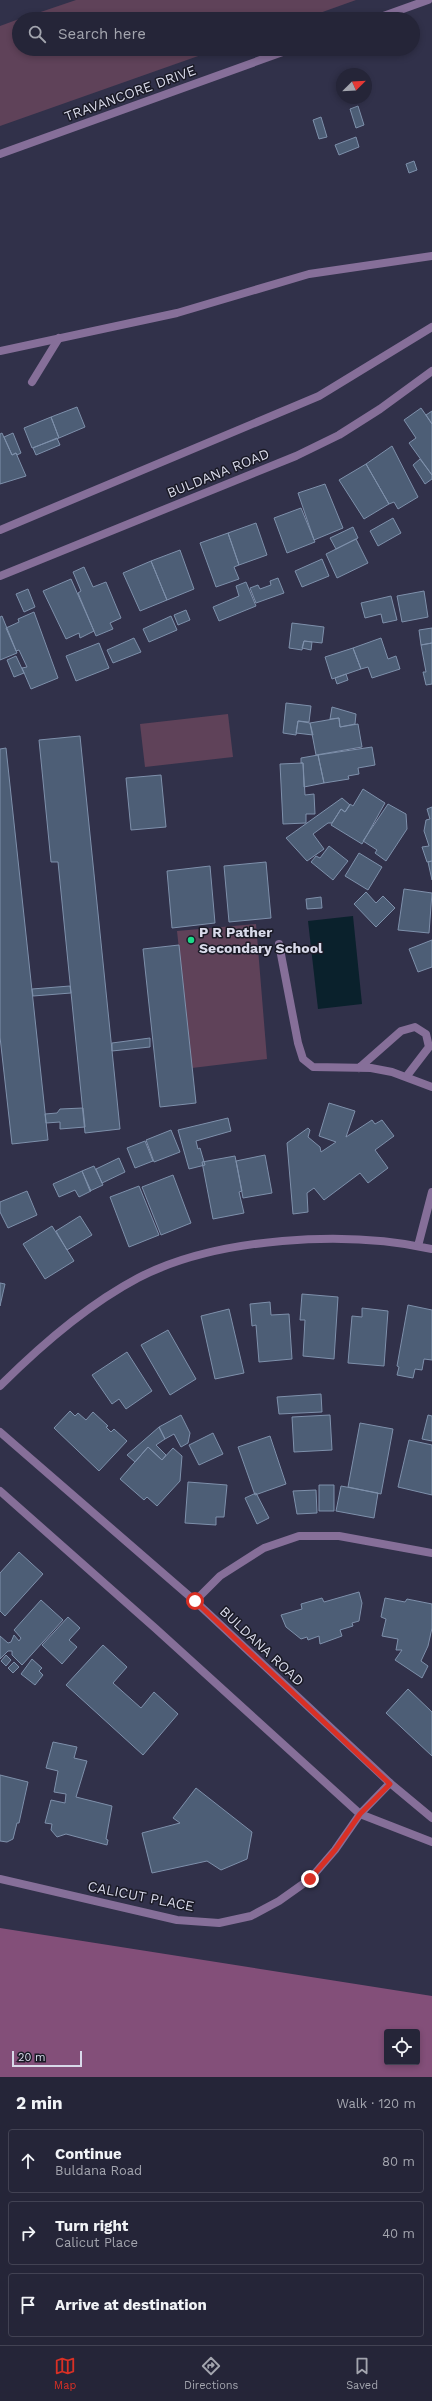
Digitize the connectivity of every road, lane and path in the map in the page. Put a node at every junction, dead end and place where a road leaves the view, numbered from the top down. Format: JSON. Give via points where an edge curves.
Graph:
{"nodes":[{"id":1,"x":428,"y":0,"type":"edge"},
{"id":2,"x":395,"y":12,"type":"edge"},
{"id":3,"x":272,"y":56,"type":"edge"},
{"id":4,"x":0,"y":154,"type":"edge"},
{"id":5,"x":432,"y":256,"type":"edge"},
{"id":6,"x":432,"y":327,"type":"edge"},
{"id":7,"x":59,"y":338,"type":"junction"},
{"id":8,"x":0,"y":351,"type":"edge"},
{"id":9,"x":432,"y":371,"type":"edge"},
{"id":10,"x":32,"y":382,"type":"dead end"},
{"id":11,"x":0,"y":530,"type":"edge"},
{"id":12,"x":0,"y":576,"type":"edge"},
{"id":13,"x":279,"y":944,"type":"dead end"},
{"id":14,"x":359,"y":1068,"type":"junction"},
{"id":15,"x":406,"y":1077,"type":"junction"},
{"id":16,"x":432,"y":1087,"type":"edge"},
{"id":17,"x":432,"y":1192,"type":"edge"},
{"id":18,"x":418,"y":1246,"type":"junction"},
{"id":19,"x":432,"y":1249,"type":"edge"},
{"id":20,"x":0,"y":1386,"type":"edge"},
{"id":21,"x":0,"y":1432,"type":"edge"},
{"id":22,"x":0,"y":1491,"type":"edge"},
{"id":23,"x":432,"y":1553,"type":"edge"},
{"id":24,"x":195,"y":1601,"type":"junction"},
{"id":25,"x":390,"y":1784,"type":"junction"},
{"id":26,"x":360,"y":1814,"type":"junction"},
{"id":27,"x":432,"y":1818,"type":"edge"},
{"id":28,"x":432,"y":1842,"type":"edge"},
{"id":29,"x":0,"y":1879,"type":"edge"}],
"edges":[{"from":1,"to":2,"type":"street"},
{"from":3,"to":4,"type":"street","name":"TRAVANCORE DRIVE"},
{"from":5,"to":7,"type":"street","via":[[309,274],[177,313]]},
{"from":6,"to":11,"type":"street","via":[[319,396]]},
{"from":7,"to":8,"type":"street"},
{"from":7,"to":10,"type":"street"},
{"from":9,"to":12,"type":"street","name":"BULDANA ROAD","via":[[380,409],[296,456]]},
{"from":13,"to":14,"type":"street","via":[[303,1059],[313,1067]]},
{"from":14,"to":15,"type":"street","via":[[392,1072]]},
{"from":14,"to":15,"type":"street","via":[[401,1031],[415,1027],[426,1034],[429,1047]]},
{"from":15,"to":16,"type":"street"},
{"from":17,"to":18,"type":"street"},
{"from":18,"to":19,"type":"street"},
{"from":18,"to":20,"type":"street","via":[[303,1239],[254,1244],[199,1255],[139,1278],[96,1305],[50,1339]]},
{"from":21,"to":24,"type":"street","name":"BULDANA ROAD"},
{"from":22,"to":26,"type":"street"},
{"from":23,"to":24,"type":"street","via":[[339,1536],[299,1536],[264,1548],[220,1576]]},
{"from":24,"to":25,"type":"street","name":"BULDANA ROAD"},
{"from":25,"to":26,"type":"street","name":"CALICUT PLACE"},
{"from":25,"to":27,"type":"street","name":"BULDANA ROAD"},
{"from":26,"to":28,"type":"street"},
{"from":26,"to":29,"type":"street","name":"CALICUT PLACE","via":[[335,1850],[310,1879],[280,1901],[251,1916],[218,1923],[177,1920]]}]}
